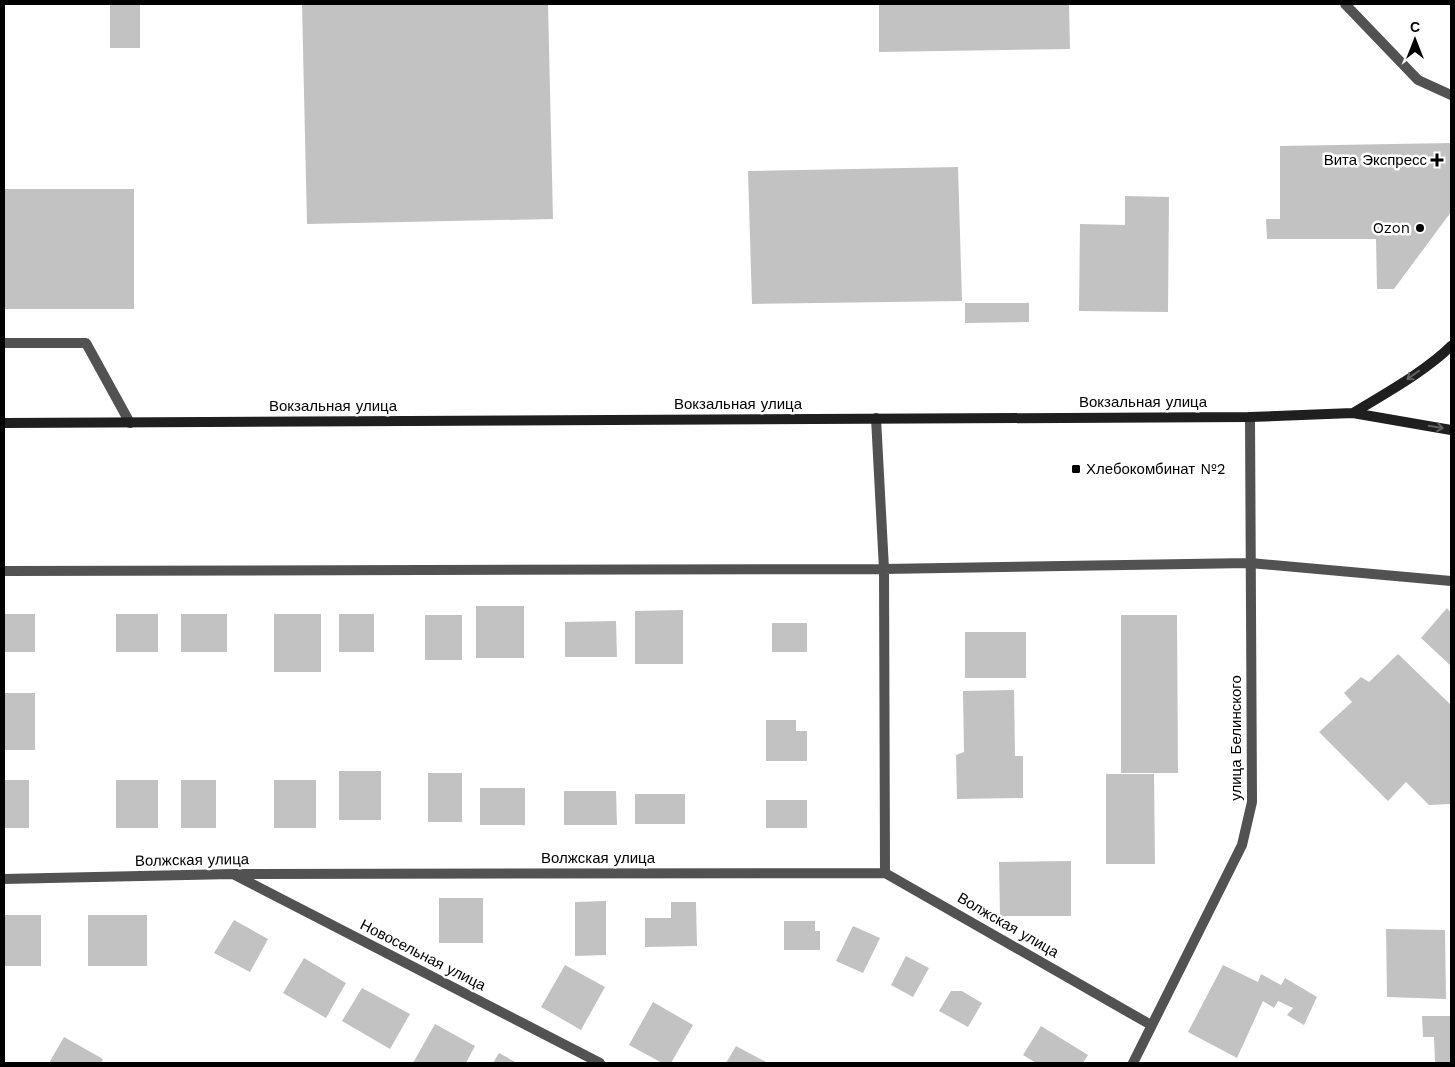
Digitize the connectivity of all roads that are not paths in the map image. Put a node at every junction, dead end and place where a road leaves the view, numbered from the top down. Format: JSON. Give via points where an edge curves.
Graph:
{"nodes":[{"id":1,"x":1345,"y":4,"type":"edge"},
{"id":2,"x":1451,"y":95,"type":"edge"},
{"id":3,"x":4,"y":343,"type":"edge"},
{"id":4,"x":1451,"y":346,"type":"edge"},
{"id":5,"x":1354,"y":413,"type":"junction"},
{"id":6,"x":1250,"y":417,"type":"junction"},
{"id":7,"x":876,"y":418,"type":"junction"},
{"id":8,"x":4,"y":423,"type":"edge"},
{"id":9,"x":130,"y":423,"type":"junction"},
{"id":10,"x":1451,"y":430,"type":"edge"},
{"id":11,"x":1250,"y":563,"type":"junction"},
{"id":12,"x":884,"y":569,"type":"junction"},
{"id":13,"x":4,"y":571,"type":"edge"},
{"id":14,"x":1451,"y":581,"type":"edge"},
{"id":15,"x":885,"y":873,"type":"junction"},
{"id":16,"x":232,"y":874,"type":"junction"},
{"id":17,"x":4,"y":879,"type":"edge"},
{"id":18,"x":1151,"y":1025,"type":"junction"},
{"id":19,"x":600,"y":1063,"type":"edge"},
{"id":20,"x":1132,"y":1063,"type":"edge"}],
"edges":[{"from":1,"to":2,"type":"street","via":[[1418,80]]},
{"from":3,"to":9,"type":"street","via":[[86,343]]},
{"from":4,"to":5,"type":"main road","name":"Вокзальная улица","one_way":true,"via":[[1395,388]]},
{"from":5,"to":6,"type":"main road","name":"Вокзальная улица"},
{"from":5,"to":10,"type":"main road","one_way":true},
{"from":6,"to":7,"type":"main road","name":"Вокзальная улица"},
{"from":6,"to":11,"type":"street","name":"улица Белинского"},
{"from":7,"to":9,"type":"main road","name":"Вокзальная улица"},
{"from":7,"to":12,"type":"street"},
{"from":8,"to":9,"type":"main road","name":"Вокзальная улица"},
{"from":11,"to":12,"type":"street"},
{"from":11,"to":14,"type":"street"},
{"from":11,"to":18,"type":"street","name":"улица Белинского","via":[[1252,802],[1242,845]]},
{"from":12,"to":13,"type":"street"},
{"from":12,"to":15,"type":"street"},
{"from":15,"to":16,"type":"street","name":"Волжская улица"},
{"from":15,"to":18,"type":"street","name":"Волжская улица"},
{"from":16,"to":17,"type":"street","name":"Волжская улица"},
{"from":16,"to":19,"type":"street","name":"Новосельная улица"},
{"from":18,"to":20,"type":"street","name":"улица Белинского"}]}
